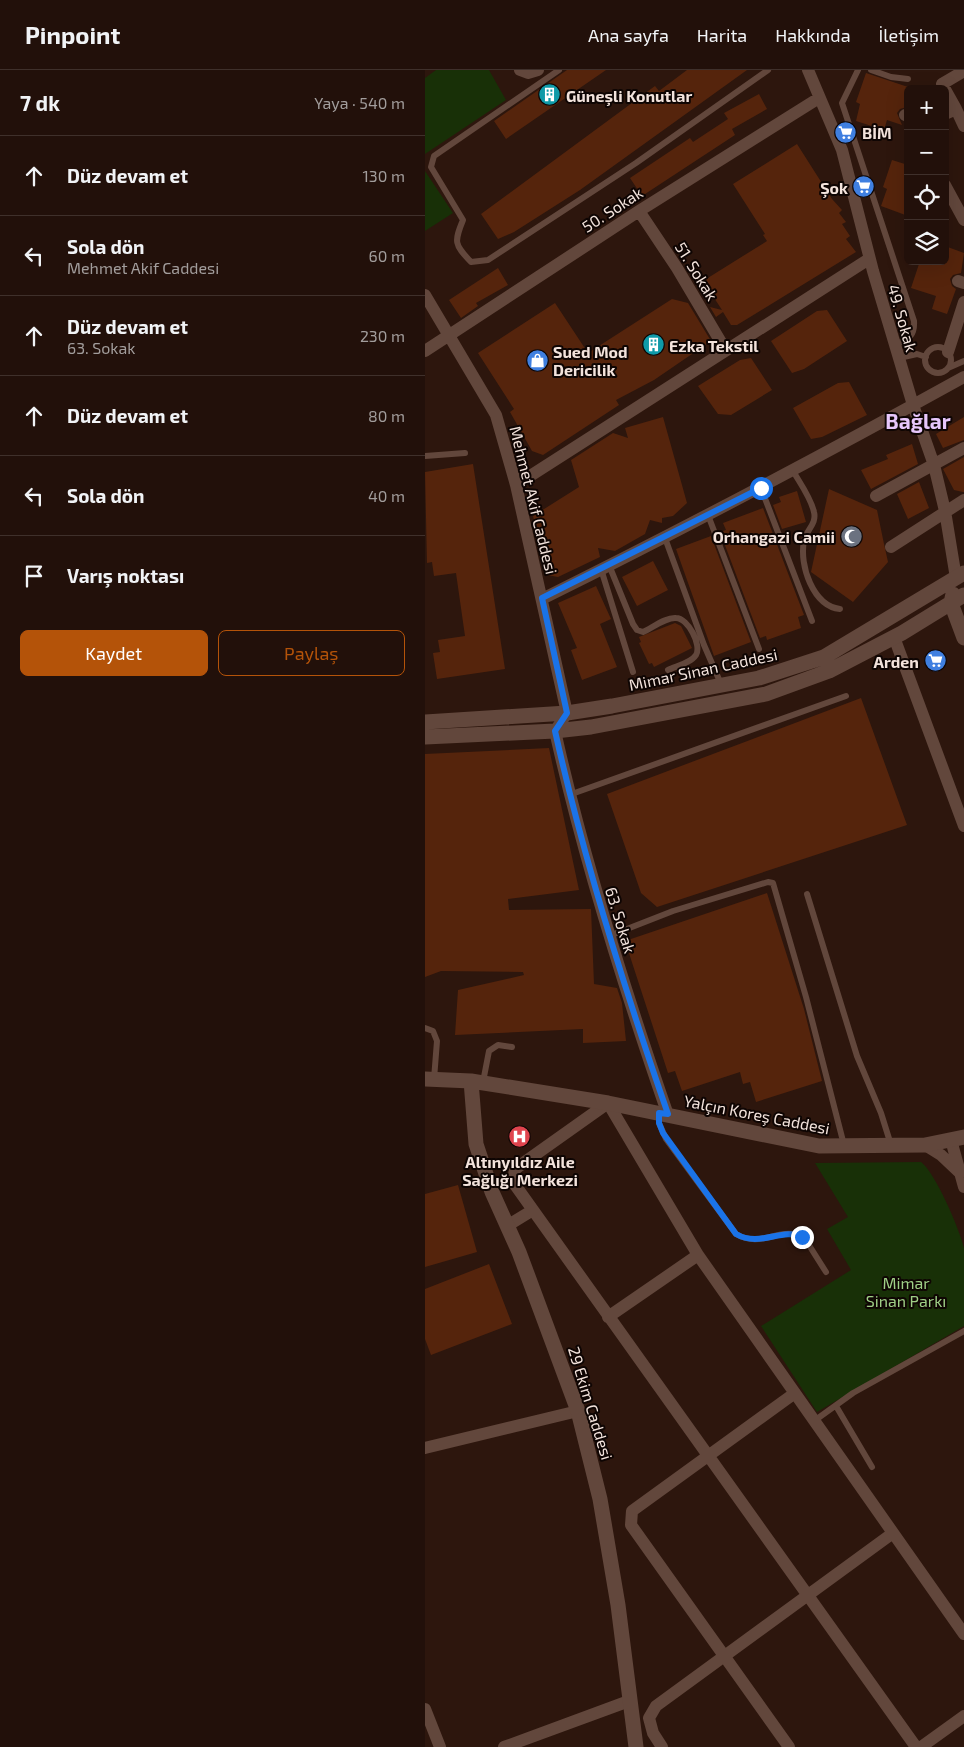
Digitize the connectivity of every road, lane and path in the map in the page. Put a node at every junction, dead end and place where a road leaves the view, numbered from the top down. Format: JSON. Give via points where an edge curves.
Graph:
{"nodes":[{"id":1,"x":520,"y":70,"type":"edge"},
{"id":2,"x":538,"y":70,"type":"edge"},
{"id":3,"x":559,"y":70,"type":"edge"},
{"id":4,"x":768,"y":70,"type":"edge"},
{"id":5,"x":808,"y":70,"type":"edge"},
{"id":6,"x":858,"y":70,"type":"edge"},
{"id":7,"x":871,"y":70,"type":"edge"},
{"id":8,"x":955,"y":73,"type":"edge"},
{"id":9,"x":908,"y":79,"type":"dead end"},
{"id":10,"x":819,"y":98,"type":"junction"},
{"id":11,"x":950,"y":111,"type":"edge"},
{"id":12,"x":964,"y":126,"type":"edge"},
{"id":13,"x":949,"y":192,"type":"edge"},
{"id":14,"x":949,"y":207,"type":"edge"},
{"id":15,"x":639,"y":211,"type":"junction"},
{"id":16,"x":961,"y":214,"type":"edge"},
{"id":17,"x":869,"y":259,"type":"junction"},
{"id":18,"x":425,"y":295,"type":"edge"},
{"id":19,"x":964,"y":302,"type":"edge"},
{"id":20,"x":449,"y":335,"type":"junction"},
{"id":21,"x":895,"y":345,"type":"junction"},
{"id":22,"x":725,"y":350,"type":"junction"},
{"id":23,"x":425,"y":351,"type":"edge"},
{"id":24,"x":948,"y":352,"type":"junction"},
{"id":25,"x":899,"y":358,"type":"junction"},
{"id":26,"x":925,"y":358,"type":"junction"},
{"id":27,"x":964,"y":361,"type":"edge"},
{"id":28,"x":948,"y":368,"type":"junction"},
{"id":29,"x":964,"y":376,"type":"edge"},
{"id":30,"x":913,"y":405,"type":"junction"},
{"id":31,"x":964,"y":448,"type":"edge"},
{"id":32,"x":465,"y":452,"type":"dead end"},
{"id":33,"x":425,"y":456,"type":"edge"},
{"id":34,"x":934,"y":465,"type":"junction"},
{"id":35,"x":793,"y":471,"type":"junction"},
{"id":36,"x":516,"y":485,"type":"junction"},
{"id":37,"x":761,"y":488,"type":"junction"},
{"id":38,"x":876,"y":496,"type":"dead end"},
{"id":39,"x":964,"y":500,"type":"edge"},
{"id":40,"x":945,"y":511,"type":"junction"},
{"id":41,"x":708,"y":515,"type":"junction"},
{"id":42,"x":665,"y":538,"type":"junction"},
{"id":43,"x":891,"y":547,"type":"dead end"},
{"id":44,"x":605,"y":567,"type":"junction"},
{"id":45,"x":960,"y":575,"type":"edge"},
{"id":46,"x":542,"y":598,"type":"junction"},
{"id":47,"x":958,"y":599,"type":"edge"},
{"id":48,"x":840,"y":609,"type":"dead end"},
{"id":49,"x":812,"y":621,"type":"dead end"},
{"id":50,"x":894,"y":637,"type":"junction"},
{"id":51,"x":964,"y":638,"type":"edge"},
{"id":52,"x":759,"y":649,"type":"dead end"},
{"id":53,"x":668,"y":670,"type":"dead end"},
{"id":54,"x":633,"y":672,"type":"dead end"},
{"id":55,"x":721,"y":686,"type":"junction"},
{"id":56,"x":846,"y":696,"type":"dead end"},
{"id":57,"x":567,"y":713,"type":"junction"},
{"id":58,"x":425,"y":722,"type":"edge"},
{"id":59,"x":555,"y":731,"type":"junction"},
{"id":60,"x":425,"y":738,"type":"edge"},
{"id":61,"x":569,"y":795,"type":"junction"},
{"id":62,"x":964,"y":826,"type":"edge"},
{"id":63,"x":807,"y":894,"type":"dead end"},
{"id":64,"x":609,"y":936,"type":"junction"},
{"id":65,"x":425,"y":1028,"type":"edge"},
{"id":66,"x":511,"y":1047,"type":"dead end"},
{"id":67,"x":429,"y":1079,"type":"edge"},
{"id":68,"x":477,"y":1082,"type":"junction"},
{"id":69,"x":608,"y":1103,"type":"junction"},
{"id":70,"x":663,"y":1114,"type":"junction"},
{"id":71,"x":957,"y":1138,"type":"edge"},
{"id":72,"x":925,"y":1145,"type":"junction"},
{"id":73,"x":844,"y":1146,"type":"junction"},
{"id":74,"x":892,"y":1146,"type":"junction"},
{"id":75,"x":962,"y":1168,"type":"edge"},
{"id":76,"x":964,"y":1187,"type":"edge"},
{"id":77,"x":533,"y":1210,"type":"junction"},
{"id":78,"x":507,"y":1226,"type":"junction"},
{"id":79,"x":698,"y":1255,"type":"junction"},
{"id":80,"x":826,"y":1272,"type":"dead end"},
{"id":81,"x":608,"y":1317,"type":"junction"},
{"id":82,"x":964,"y":1331,"type":"edge"},
{"id":83,"x":795,"y":1393,"type":"junction"},
{"id":84,"x":836,"y":1406,"type":"junction"},
{"id":85,"x":578,"y":1411,"type":"junction"},
{"id":86,"x":814,"y":1421,"type":"junction"},
{"id":87,"x":425,"y":1448,"type":"edge"},
{"id":88,"x":707,"y":1456,"type":"junction"},
{"id":89,"x":873,"y":1467,"type":"dead end"},
{"id":90,"x":893,"y":1533,"type":"junction"},
{"id":91,"x":808,"y":1595,"type":"junction"},
{"id":92,"x":964,"y":1634,"type":"edge"},
{"id":93,"x":725,"y":1655,"type":"junction"},
{"id":94,"x":629,"y":1701,"type":"junction"},
{"id":95,"x":425,"y":1709,"type":"edge"},
{"id":96,"x":964,"y":1716,"type":"edge"},
{"id":97,"x":440,"y":1747,"type":"edge"},
{"id":98,"x":504,"y":1747,"type":"edge"},
{"id":99,"x":636,"y":1747,"type":"edge"},
{"id":100,"x":662,"y":1747,"type":"edge"},
{"id":101,"x":789,"y":1747,"type":"edge"},
{"id":102,"x":916,"y":1747,"type":"edge"},
{"id":103,"x":921,"y":1747,"type":"edge"}],
"edges":[{"from":1,"to":2,"type":"street","via":[[528,73]]},
{"from":3,"to":4,"type":"lane","via":[[434,156],[431,167],[463,220],[456,233],[456,243],[471,262],[488,260],[636,163]]},
{"from":5,"to":10,"type":"street","name":"49. Sokak"},
{"from":6,"to":21,"type":"lane","via":[[842,103],[914,322],[915,331],[911,338]]},
{"from":7,"to":9,"type":"lane"},
{"from":8,"to":11,"type":"street","via":[[942,84]]},
{"from":10,"to":15,"type":"street","name":"50. Sokak"},
{"from":10,"to":17,"type":"street","name":"49. Sokak","via":[[842,150]]},
{"from":11,"to":12,"type":"street"},
{"from":13,"to":16,"type":"street"},
{"from":14,"to":16,"type":"street"},
{"from":15,"to":20,"type":"street","name":"50. Sokak"},
{"from":15,"to":22,"type":"street","name":"51. Sokak"},
{"from":17,"to":21,"type":"street","name":"49. Sokak"},
{"from":17,"to":22,"type":"street"},
{"from":18,"to":20,"type":"street","name":"Mehmet Akif Caddesi"},
{"from":19,"to":24,"type":"street"},
{"from":20,"to":23,"type":"street","name":"50. Sokak"},
{"from":20,"to":36,"type":"street","name":"Mehmet Akif Caddesi","via":[[496,415]]},
{"from":21,"to":25,"type":"street","name":"49. Sokak"},
{"from":22,"to":36,"type":"street"},
{"from":24,"to":26,"type":"lane","via":[[933,348]]},
{"from":24,"to":28,"type":"lane","via":[[951,360]]},
{"from":25,"to":26,"type":"lane","via":[[917,354]]},
{"from":25,"to":30,"type":"street","name":"49. Sokak"},
{"from":26,"to":28,"type":"lane","via":[[933,372]]},
{"from":27,"to":28,"type":"lane"},
{"from":29,"to":30,"type":"street"},
{"from":30,"to":34,"type":"street","name":"49. Sokak"},
{"from":30,"to":35,"type":"street"},
{"from":31,"to":34,"type":"street"},
{"from":32,"to":33,"type":"lane"},
{"from":34,"to":38,"type":"street"},
{"from":34,"to":40,"type":"street","name":"49. Sokak"},
{"from":35,"to":37,"type":"street"},
{"from":35,"to":48,"type":"lane","via":[[814,513],[814,521],[804,542],[805,565],[817,597],[825,604]]},
{"from":36,"to":46,"type":"street","name":"Mehmet Akif Caddesi"},
{"from":37,"to":41,"type":"street"},
{"from":37,"to":49,"type":"lane"},
{"from":39,"to":40,"type":"street"},
{"from":40,"to":43,"type":"street"},
{"from":40,"to":45,"type":"street","name":"49. Sokak"},
{"from":41,"to":42,"type":"street"},
{"from":41,"to":52,"type":"lane"},
{"from":42,"to":44,"type":"street"},
{"from":42,"to":55,"type":"lane"},
{"from":44,"to":46,"type":"street"},
{"from":44,"to":53,"type":"lane","via":[[637,630],[643,632],[675,618],[686,623],[697,644],[697,652],[693,658]]},
{"from":44,"to":54,"type":"lane"},
{"from":45,"to":47,"type":"street"},
{"from":45,"to":55,"type":"street","name":"Mimar Sinan Caddesi","via":[[824,657],[759,678]]},
{"from":46,"to":57,"type":"street","name":"Mehmet Akif Caddesi"},
{"from":47,"to":50,"type":"street","name":"Mimar Sinan Caddesi"},
{"from":47,"to":51,"type":"street"},
{"from":50,"to":59,"type":"street","name":"Mimar Sinan Caddesi","via":[[829,671],[766,694]]},
{"from":50,"to":62,"type":"street"},
{"from":55,"to":57,"type":"street","name":"Mimar Sinan Caddesi"},
{"from":56,"to":61,"type":"lane"},
{"from":57,"to":58,"type":"street","name":"Mimar Sinan Caddesi"},
{"from":57,"to":59,"type":"street"},
{"from":59,"to":60,"type":"street","name":"Mimar Sinan Caddesi"},
{"from":59,"to":61,"type":"street","name":"63. Sokak"},
{"from":61,"to":64,"type":"street","name":"63. Sokak"},
{"from":63,"to":74,"type":"lane","via":[[857,1056]]},
{"from":64,"to":70,"type":"street","name":"63. Sokak"},
{"from":64,"to":73,"type":"lane","via":[[673,911],[773,883],[831,1088]]},
{"from":65,"to":67,"type":"lane","via":[[435,1033]]},
{"from":66,"to":68,"type":"lane","via":[[498,1045],[489,1051]]},
{"from":67,"to":68,"type":"street","name":"Yalçın Koreş Caddesi"},
{"from":68,"to":69,"type":"street","name":"Yalçın Koreş Caddesi"},
{"from":68,"to":78,"type":"street","name":"29 Ekim Caddesi","via":[[476,1144]]},
{"from":69,"to":70,"type":"street","name":"Yalçın Koreş Caddesi"},
{"from":69,"to":77,"type":"street","via":[[515,1169],[513,1182]]},
{"from":69,"to":79,"type":"street"},
{"from":70,"to":73,"type":"street","name":"Yalçın Koreş Caddesi","via":[[819,1146]]},
{"from":70,"to":80,"type":"lane","via":[[659,1123],[667,1139],[736,1234],[757,1240],[798,1235],[807,1242]]},
{"from":71,"to":72,"type":"street","name":"Yalçın Koreş Caddesi"},
{"from":71,"to":75,"type":"street"},
{"from":72,"to":74,"type":"street","name":"Yalçın Koreş Caddesi"},
{"from":72,"to":75,"type":"street"},
{"from":73,"to":74,"type":"street","name":"Yalçın Koreş Caddesi"},
{"from":75,"to":76,"type":"street"},
{"from":77,"to":78,"type":"street"},
{"from":77,"to":81,"type":"street"},
{"from":78,"to":85,"type":"street","name":"29 Ekim Caddesi"},
{"from":79,"to":81,"type":"street"},
{"from":79,"to":83,"type":"street"},
{"from":81,"to":88,"type":"street"},
{"from":82,"to":84,"type":"lane"},
{"from":83,"to":86,"type":"street"},
{"from":83,"to":88,"type":"street"},
{"from":84,"to":86,"type":"lane"},
{"from":84,"to":89,"type":"lane"},
{"from":85,"to":87,"type":"street"},
{"from":85,"to":94,"type":"street","name":"29 Ekim Caddesi","via":[[600,1499],[618,1604]]},
{"from":86,"to":90,"type":"street"},
{"from":88,"to":91,"type":"street"},
{"from":88,"to":93,"type":"street","via":[[632,1510],[631,1525]]},
{"from":90,"to":91,"type":"street"},
{"from":90,"to":92,"type":"street"},
{"from":91,"to":93,"type":"street"},
{"from":91,"to":102,"type":"street"},
{"from":93,"to":100,"type":"street","via":[[656,1706],[649,1718],[653,1734]]},
{"from":93,"to":101,"type":"street"},
{"from":94,"to":98,"type":"street"},
{"from":94,"to":99,"type":"street","name":"29 Ekim Caddesi"},
{"from":95,"to":97,"type":"street"},
{"from":96,"to":103,"type":"street"}]}
